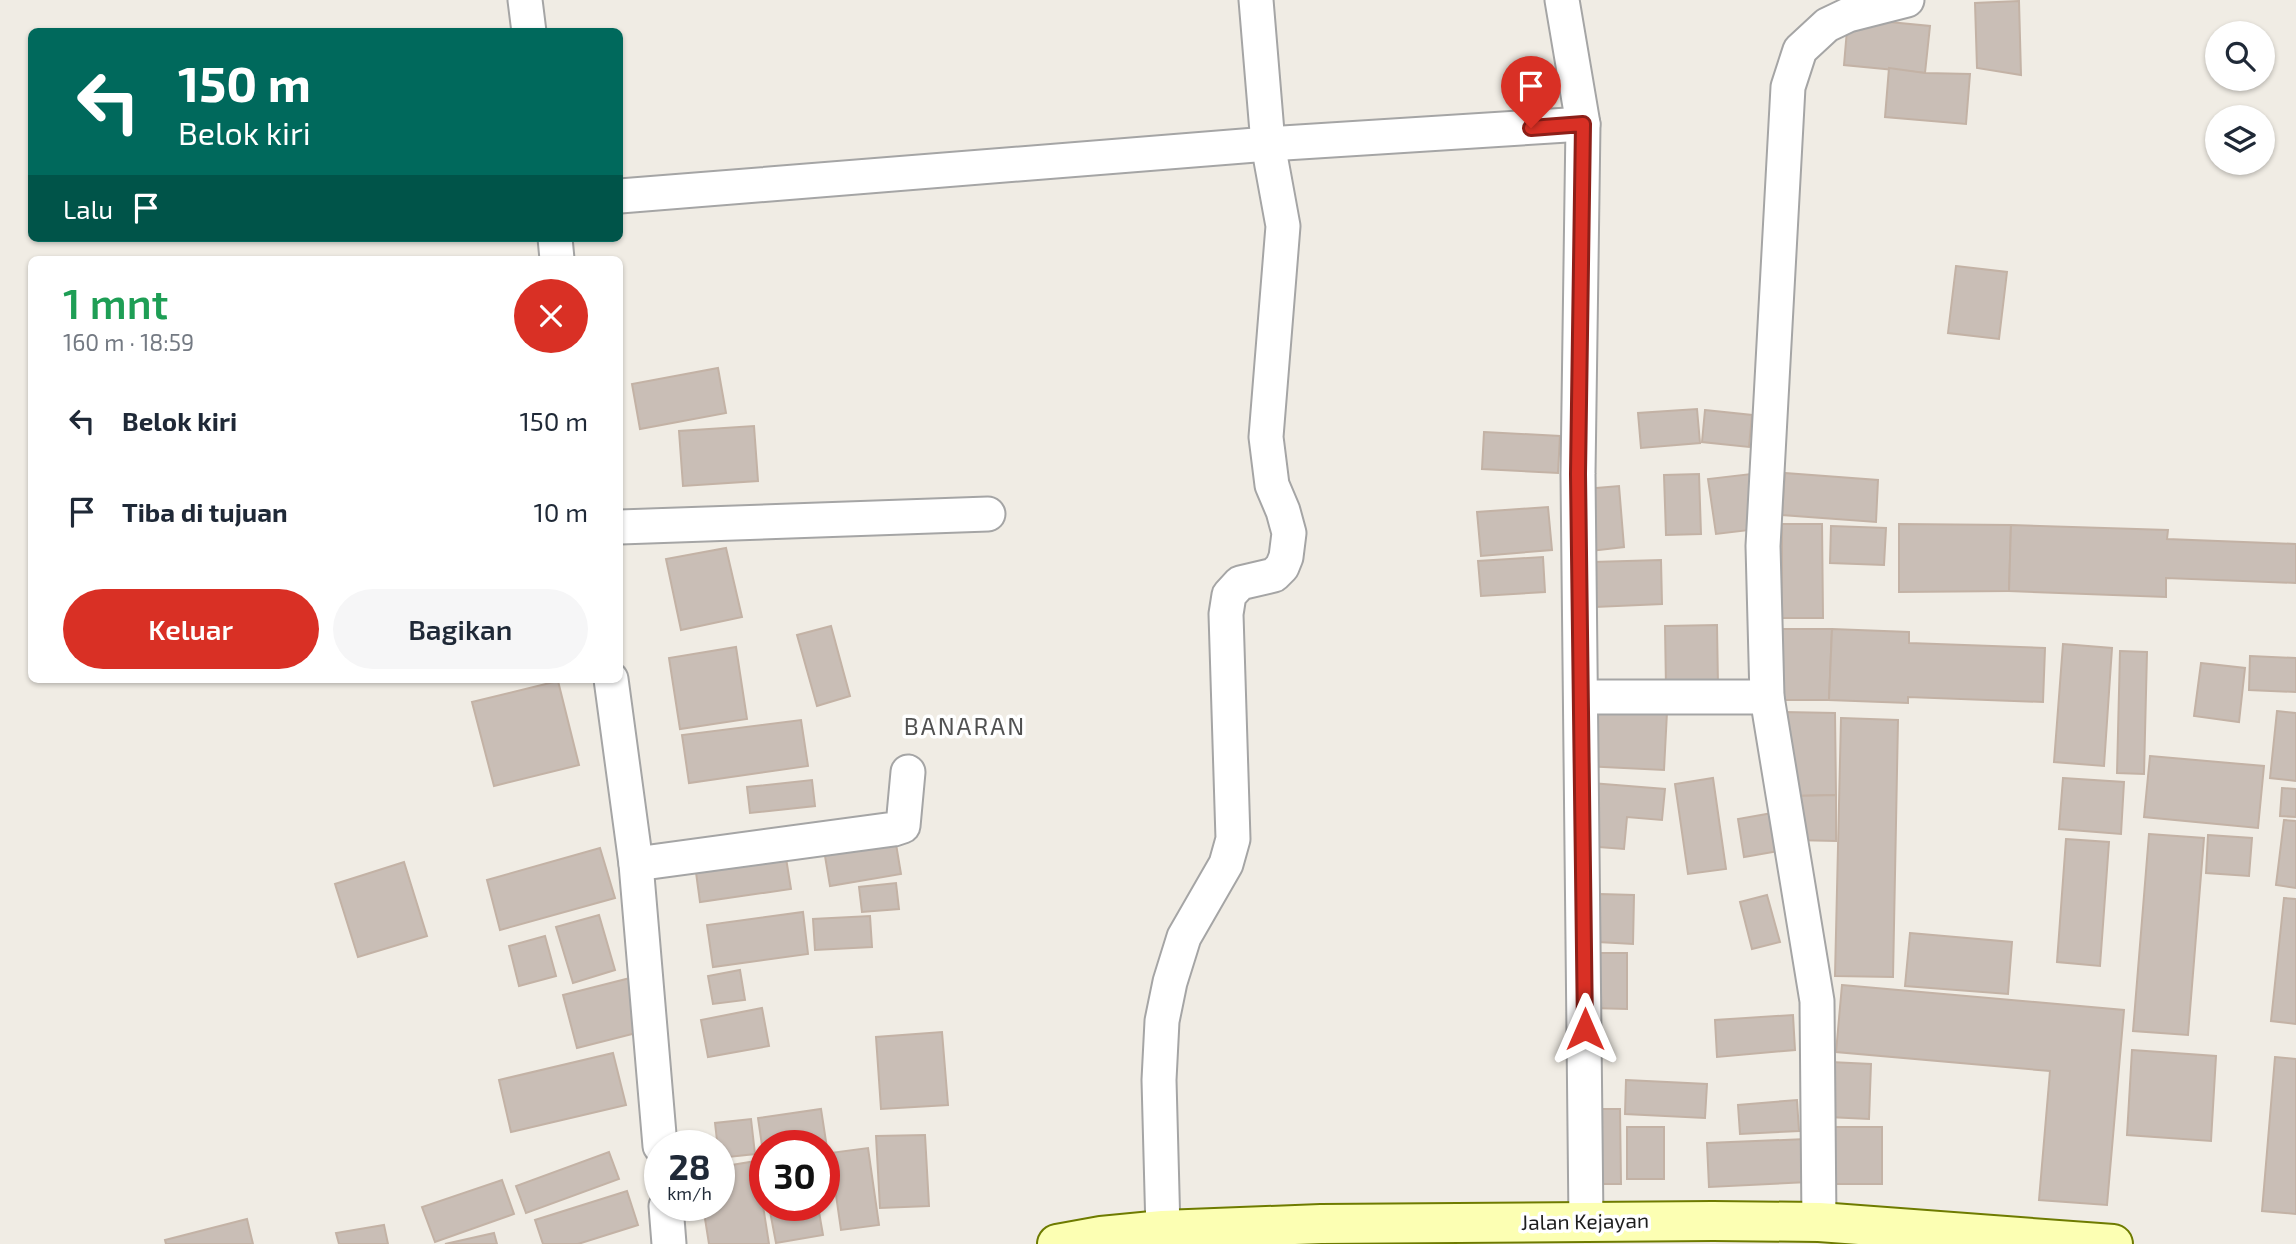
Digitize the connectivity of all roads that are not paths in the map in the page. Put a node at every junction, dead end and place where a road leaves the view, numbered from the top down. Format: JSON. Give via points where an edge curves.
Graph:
{"nodes":[{"id":1,"x":526,"y":0,"type":"edge"},
{"id":2,"x":1256,"y":0,"type":"edge"},
{"id":3,"x":1562,"y":0,"type":"edge"},
{"id":4,"x":1907,"y":0,"type":"edge"},
{"id":5,"x":529,"y":28,"type":"edge"},
{"id":6,"x":1583,"y":124,"type":"junction"},
{"id":7,"x":1268,"y":144,"type":"junction"},
{"id":8,"x":623,"y":196,"type":"edge"},
{"id":9,"x":988,"y":514,"type":"dead end"},
{"id":10,"x":623,"y":527,"type":"edge"},
{"id":11,"x":612,"y":683,"type":"edge"},
{"id":12,"x":1582,"y":697,"type":"junction"},
{"id":13,"x":1767,"y":697,"type":"junction"},
{"id":14,"x":908,"y":772,"type":"dead end"},
{"id":15,"x":636,"y":864,"type":"junction"},
{"id":16,"x":659,"y":1130,"type":"edge"},
{"id":17,"x":667,"y":1221,"type":"edge"},
{"id":18,"x":1586,"y":1222,"type":"junction"},
{"id":19,"x":1819,"y":1222,"type":"junction"},
{"id":20,"x":1163,"y":1230,"type":"junction"},
{"id":21,"x":1101,"y":1240,"type":"edge"},
{"id":22,"x":669,"y":1244,"type":"edge"},
{"id":23,"x":1057,"y":1244,"type":"edge"},
{"id":24,"x":2113,"y":1244,"type":"edge"}],
"edges":[{"from":1,"to":5,"type":"street"},
{"from":2,"to":7,"type":"street"},
{"from":3,"to":6,"type":"street"},
{"from":4,"to":13,"type":"street","via":[[1827,25],[1800,50],[1788,87],[1763,545]]},
{"from":6,"to":7,"type":"street"},
{"from":6,"to":12,"type":"street","via":[[1578,474]]},
{"from":7,"to":8,"type":"street"},
{"from":7,"to":20,"type":"street","via":[[1283,226],[1266,437],[1272,485],[1289,533],[1282,567],[1274,575],[1240,583],[1229,596],[1233,839],[1226,864],[1184,937],[1162,1021]]},
{"from":9,"to":10,"type":"street"},
{"from":11,"to":15,"type":"street"},
{"from":12,"to":13,"type":"street"},
{"from":12,"to":18,"type":"street"},
{"from":13,"to":19,"type":"street","via":[[1817,1001]]},
{"from":14,"to":15,"type":"street","via":[[903,826]]},
{"from":15,"to":16,"type":"street"},
{"from":17,"to":22,"type":"street"},
{"from":18,"to":19,"type":"main road","name":"Jalan Kejayan"},
{"from":18,"to":20,"type":"main road","name":"Jalan Kejayan"},
{"from":19,"to":24,"type":"main road","name":"Jalan Kejayan"},
{"from":20,"to":21,"type":"main road","name":"Jalan Kejayan"},
{"from":21,"to":23,"type":"main road","name":"Jalan Kejayan"}]}
